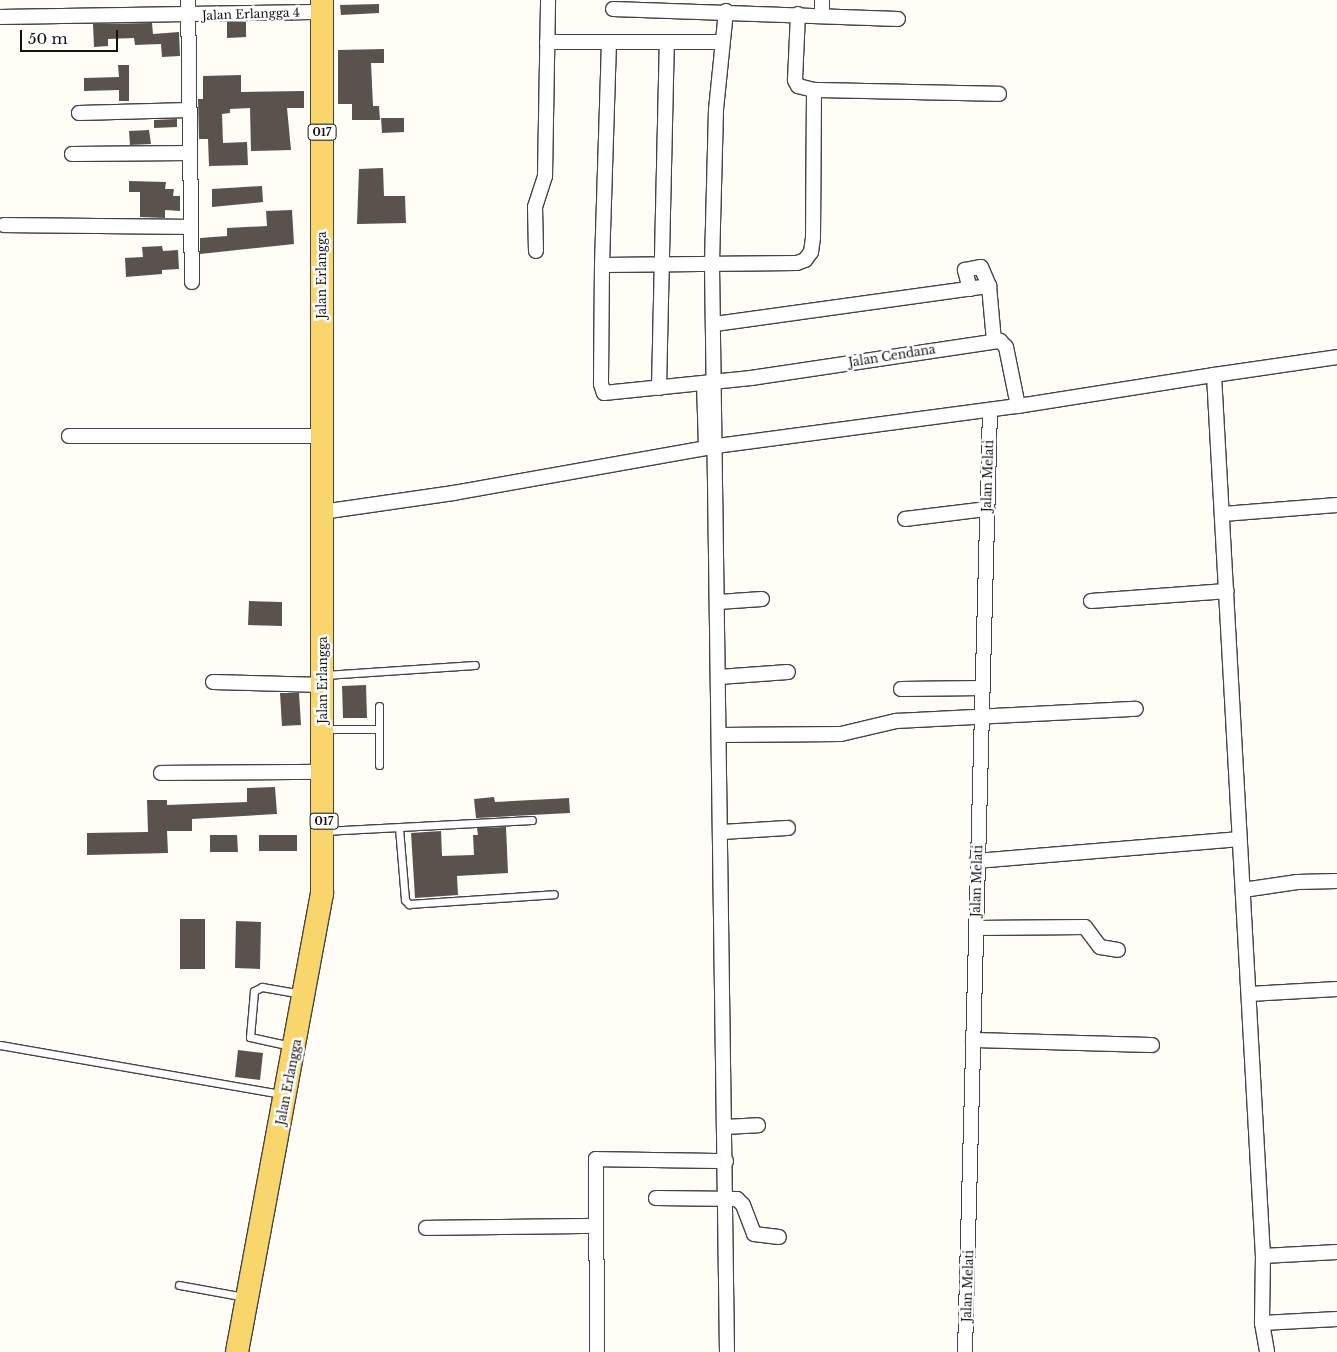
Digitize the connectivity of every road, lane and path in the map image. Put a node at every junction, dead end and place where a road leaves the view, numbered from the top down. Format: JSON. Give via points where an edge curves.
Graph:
{"nodes":[{"id":1,"x":188,"y":0,"type":"edge"},
{"id":2,"x":548,"y":0,"type":"edge"},
{"id":3,"x":322,"y":6,"type":"edge"},
{"id":4,"x":822,"y":7,"type":"edge"},
{"id":5,"x":613,"y":9,"type":"dead end"},
{"id":6,"x":726,"y":11,"type":"junction"},
{"id":7,"x":798,"y":14,"type":"junction"},
{"id":8,"x":0,"y":16,"type":"edge"},
{"id":9,"x":188,"y":16,"type":"junction"},
{"id":10,"x":898,"y":19,"type":"dead end"},
{"id":11,"x":547,"y":42,"type":"junction"},
{"id":12,"x":609,"y":42,"type":"junction"},
{"id":13,"x":722,"y":42,"type":"junction"},
{"id":14,"x":667,"y":43,"type":"junction"},
{"id":15,"x":814,"y":90,"type":"junction"},
{"id":16,"x":998,"y":94,"type":"dead end"},
{"id":17,"x":189,"y":110,"type":"junction"},
{"id":18,"x":79,"y":112,"type":"dead end"},
{"id":19,"x":190,"y":153,"type":"junction"},
{"id":20,"x":72,"y":154,"type":"dead end"},
{"id":21,"x":4,"y":225,"type":"dead end"},
{"id":22,"x":190,"y":227,"type":"junction"},
{"id":23,"x":536,"y":251,"type":"dead end"},
{"id":24,"x":661,"y":264,"type":"junction"},
{"id":25,"x":602,"y":265,"type":"junction"},
{"id":26,"x":712,"y":265,"type":"junction"},
{"id":27,"x":192,"y":282,"type":"dead end"},
{"id":28,"x":989,"y":286,"type":"junction"},
{"id":29,"x":970,"y":289,"type":"junction"},
{"id":30,"x":715,"y":324,"type":"junction"},
{"id":31,"x":994,"y":340,"type":"junction"},
{"id":32,"x":1337,"y":357,"type":"edge"},
{"id":33,"x":1214,"y":375,"type":"junction"},
{"id":34,"x":710,"y":382,"type":"junction"},
{"id":35,"x":659,"y":388,"type":"junction"},
{"id":36,"x":1018,"y":406,"type":"junction"},
{"id":37,"x":990,"y":410,"type":"junction"},
{"id":38,"x":69,"y":436,"type":"dead end"},
{"id":39,"x":322,"y":436,"type":"junction"},
{"id":40,"x":711,"y":447,"type":"junction"},
{"id":41,"x":1337,"y":505,"type":"edge"},
{"id":42,"x":987,"y":509,"type":"junction"},
{"id":43,"x":322,"y":512,"type":"junction"},
{"id":44,"x":1223,"y":514,"type":"junction"},
{"id":45,"x":905,"y":519,"type":"dead end"},
{"id":46,"x":1228,"y":591,"type":"junction"},
{"id":47,"x":762,"y":599,"type":"dead end"},
{"id":48,"x":1091,"y":601,"type":"dead end"},
{"id":49,"x":718,"y":602,"type":"junction"},
{"id":50,"x":475,"y":665,"type":"dead end"},
{"id":51,"x":788,"y":672,"type":"dead end"},
{"id":52,"x":719,"y":677,"type":"junction"},
{"id":53,"x":323,"y":680,"type":"junction"},
{"id":54,"x":213,"y":682,"type":"dead end"},
{"id":55,"x":982,"y":688,"type":"junction"},
{"id":56,"x":901,"y":689,"type":"dead end"},
{"id":57,"x":378,"y":706,"type":"dead end"},
{"id":58,"x":1136,"y":709,"type":"dead end"},
{"id":59,"x":981,"y":718,"type":"junction"},
{"id":60,"x":378,"y":729,"type":"junction"},
{"id":61,"x":323,"y":730,"type":"junction"},
{"id":62,"x":720,"y":735,"type":"junction"},
{"id":63,"x":379,"y":765,"type":"dead end"},
{"id":64,"x":323,"y":772,"type":"junction"},
{"id":65,"x":160,"y":773,"type":"dead end"},
{"id":66,"x":532,"y":820,"type":"dead end"},
{"id":67,"x":399,"y":828,"type":"junction"},
{"id":68,"x":788,"y":828,"type":"dead end"},
{"id":69,"x":324,"y":831,"type":"junction"},
{"id":70,"x":721,"y":832,"type":"junction"},
{"id":71,"x":1239,"y":839,"type":"junction"},
{"id":72,"x":977,"y":861,"type":"junction"},
{"id":73,"x":1337,"y":881,"type":"edge"},
{"id":74,"x":1243,"y":890,"type":"junction"},
{"id":75,"x":554,"y":894,"type":"dead end"},
{"id":76,"x":976,"y":928,"type":"junction"},
{"id":77,"x":1118,"y":950,"type":"dead end"},
{"id":78,"x":1337,"y":989,"type":"edge"},
{"id":79,"x":306,"y":994,"type":"junction"},
{"id":80,"x":1250,"y":994,"type":"junction"},
{"id":81,"x":973,"y":1040,"type":"junction"},
{"id":82,"x":0,"y":1045,"type":"edge"},
{"id":83,"x":1152,"y":1045,"type":"dead end"},
{"id":84,"x":296,"y":1047,"type":"junction"},
{"id":85,"x":287,"y":1095,"type":"junction"},
{"id":86,"x":758,"y":1125,"type":"dead end"},
{"id":87,"x":725,"y":1127,"type":"junction"},
{"id":88,"x":726,"y":1161,"type":"junction"},
{"id":89,"x":656,"y":1198,"type":"dead end"},
{"id":90,"x":726,"y":1200,"type":"junction"},
{"id":91,"x":596,"y":1226,"type":"junction"},
{"id":92,"x":426,"y":1228,"type":"dead end"},
{"id":93,"x":779,"y":1237,"type":"dead end"},
{"id":94,"x":1337,"y":1252,"type":"edge"},
{"id":95,"x":1263,"y":1256,"type":"junction"},
{"id":96,"x":179,"y":1285,"type":"dead end"},
{"id":97,"x":248,"y":1298,"type":"junction"},
{"id":98,"x":1337,"y":1319,"type":"edge"},
{"id":99,"x":1262,"y":1323,"type":"junction"},
{"id":100,"x":237,"y":1352,"type":"edge"},
{"id":101,"x":597,"y":1352,"type":"edge"},
{"id":102,"x":727,"y":1352,"type":"edge"},
{"id":103,"x":966,"y":1352,"type":"edge"},
{"id":104,"x":1267,"y":1352,"type":"edge"}],
"edges":[{"from":1,"to":9,"type":"street"},
{"from":2,"to":11,"type":"street"},
{"from":3,"to":9,"type":"street","name":"Jalan Erlangga 4"},
{"from":3,"to":39,"type":"main road","name":"Jalan Erlangga","number":"017"},
{"from":4,"to":7,"type":"street"},
{"from":4,"to":10,"type":"street"},
{"from":5,"to":6,"type":"street"},
{"from":6,"to":7,"type":"street"},
{"from":6,"to":13,"type":"street"},
{"from":7,"to":15,"type":"street","via":[[795,80],[798,86]]},
{"from":8,"to":9,"type":"street","name":"Jalan Erlangga 4"},
{"from":9,"to":17,"type":"street"},
{"from":11,"to":12,"type":"street"},
{"from":11,"to":23,"type":"street","via":[[544,176],[535,207]]},
{"from":12,"to":14,"type":"street"},
{"from":12,"to":25,"type":"street"},
{"from":13,"to":14,"type":"street"},
{"from":13,"to":26,"type":"street","via":[[712,205]]},
{"from":14,"to":24,"type":"street"},
{"from":15,"to":16,"type":"street"},
{"from":15,"to":26,"type":"street","via":[[811,252],[805,260],[797,263]]},
{"from":17,"to":18,"type":"street"},
{"from":17,"to":19,"type":"street"},
{"from":19,"to":20,"type":"street"},
{"from":19,"to":22,"type":"street"},
{"from":21,"to":22,"type":"street"},
{"from":22,"to":27,"type":"street"},
{"from":24,"to":25,"type":"street"},
{"from":24,"to":26,"type":"street"},
{"from":24,"to":35,"type":"street"},
{"from":25,"to":35,"type":"street","name":"Jalan Cendana","via":[[602,389],[608,394]]},
{"from":26,"to":30,"type":"street"},
{"from":28,"to":29,"type":"street"},
{"from":28,"to":29,"type":"street","via":[[984,269],[970,268],[965,274]]},
{"from":28,"to":31,"type":"street"},
{"from":29,"to":30,"type":"street"},
{"from":30,"to":34,"type":"street"},
{"from":31,"to":34,"type":"street","name":"Jalan Cendana"},
{"from":31,"to":36,"type":"street","via":[[1004,342],[1006,346]]},
{"from":32,"to":33,"type":"street"},
{"from":33,"to":36,"type":"street"},
{"from":33,"to":44,"type":"street"},
{"from":34,"to":35,"type":"street","name":"Jalan Cendana"},
{"from":34,"to":40,"type":"street"},
{"from":36,"to":37,"type":"street"},
{"from":37,"to":40,"type":"street"},
{"from":37,"to":42,"type":"street","name":"Jalan Melati"},
{"from":38,"to":39,"type":"street"},
{"from":39,"to":43,"type":"main road","name":"Jalan Erlangga","number":"017"},
{"from":40,"to":43,"type":"street","via":[[454,493]]},
{"from":40,"to":49,"type":"street"},
{"from":41,"to":44,"type":"street"},
{"from":42,"to":45,"type":"street"},
{"from":42,"to":55,"type":"street","name":"Jalan Melati"},
{"from":43,"to":53,"type":"main road","name":"Jalan Erlangga","number":"017"},
{"from":44,"to":46,"type":"street"},
{"from":46,"to":48,"type":"street"},
{"from":46,"to":71,"type":"street"},
{"from":47,"to":49,"type":"street"},
{"from":49,"to":52,"type":"street"},
{"from":50,"to":53,"type":"lane"},
{"from":51,"to":52,"type":"street"},
{"from":52,"to":62,"type":"street"},
{"from":53,"to":54,"type":"street"},
{"from":53,"to":61,"type":"main road","name":"Jalan Erlangga","number":"017"},
{"from":55,"to":56,"type":"street"},
{"from":55,"to":59,"type":"street","name":"Jalan Melati"},
{"from":57,"to":60,"type":"lane"},
{"from":58,"to":59,"type":"street"},
{"from":59,"to":62,"type":"street","via":[[896,721],[841,734]]},
{"from":59,"to":72,"type":"street","name":"Jalan Melati"},
{"from":60,"to":61,"type":"lane"},
{"from":60,"to":63,"type":"lane"},
{"from":61,"to":64,"type":"main road","name":"Jalan Erlangga","number":"017"},
{"from":62,"to":70,"type":"street"},
{"from":64,"to":65,"type":"street"},
{"from":64,"to":69,"type":"main road","name":"Jalan Erlangga","number":"017"},
{"from":66,"to":67,"type":"lane"},
{"from":67,"to":69,"type":"lane"},
{"from":67,"to":75,"type":"lane","via":[[409,904]]},
{"from":68,"to":70,"type":"street"},
{"from":69,"to":79,"type":"main road","name":"Jalan Erlangga","number":"017","via":[[322,894]]},
{"from":70,"to":87,"type":"street"},
{"from":71,"to":72,"type":"street"},
{"from":71,"to":74,"type":"street"},
{"from":72,"to":76,"type":"street","name":"Jalan Melati"},
{"from":73,"to":74,"type":"street","via":[[1297,882]]},
{"from":74,"to":80,"type":"street"},
{"from":76,"to":77,"type":"street","via":[[1085,927],[1100,947]]},
{"from":76,"to":81,"type":"street","name":"Jalan Melati"},
{"from":78,"to":80,"type":"street"},
{"from":79,"to":84,"type":"main road","name":"Jalan Erlangga","number":"017"},
{"from":79,"to":84,"type":"lane","via":[[262,987],[254,992],[250,1037]]},
{"from":80,"to":95,"type":"street"},
{"from":81,"to":83,"type":"street"},
{"from":81,"to":103,"type":"street","name":"Jalan Melati"},
{"from":82,"to":85,"type":"lane"},
{"from":84,"to":85,"type":"main road","name":"Jalan Erlangga","number":"017"},
{"from":85,"to":97,"type":"main road","name":"Jalan Erlangga","number":"017"},
{"from":86,"to":87,"type":"street"},
{"from":87,"to":88,"type":"street"},
{"from":88,"to":90,"type":"street"},
{"from":88,"to":91,"type":"street","via":[[596,1159]]},
{"from":89,"to":90,"type":"street"},
{"from":90,"to":93,"type":"street","via":[[740,1201],[754,1234]]},
{"from":90,"to":102,"type":"street"},
{"from":91,"to":92,"type":"street"},
{"from":91,"to":101,"type":"street"},
{"from":94,"to":95,"type":"street"},
{"from":95,"to":99,"type":"street"},
{"from":96,"to":97,"type":"lane"},
{"from":97,"to":100,"type":"main road","name":"Jalan Erlangga","number":"017"},
{"from":98,"to":99,"type":"street"},
{"from":99,"to":104,"type":"street"}]}
